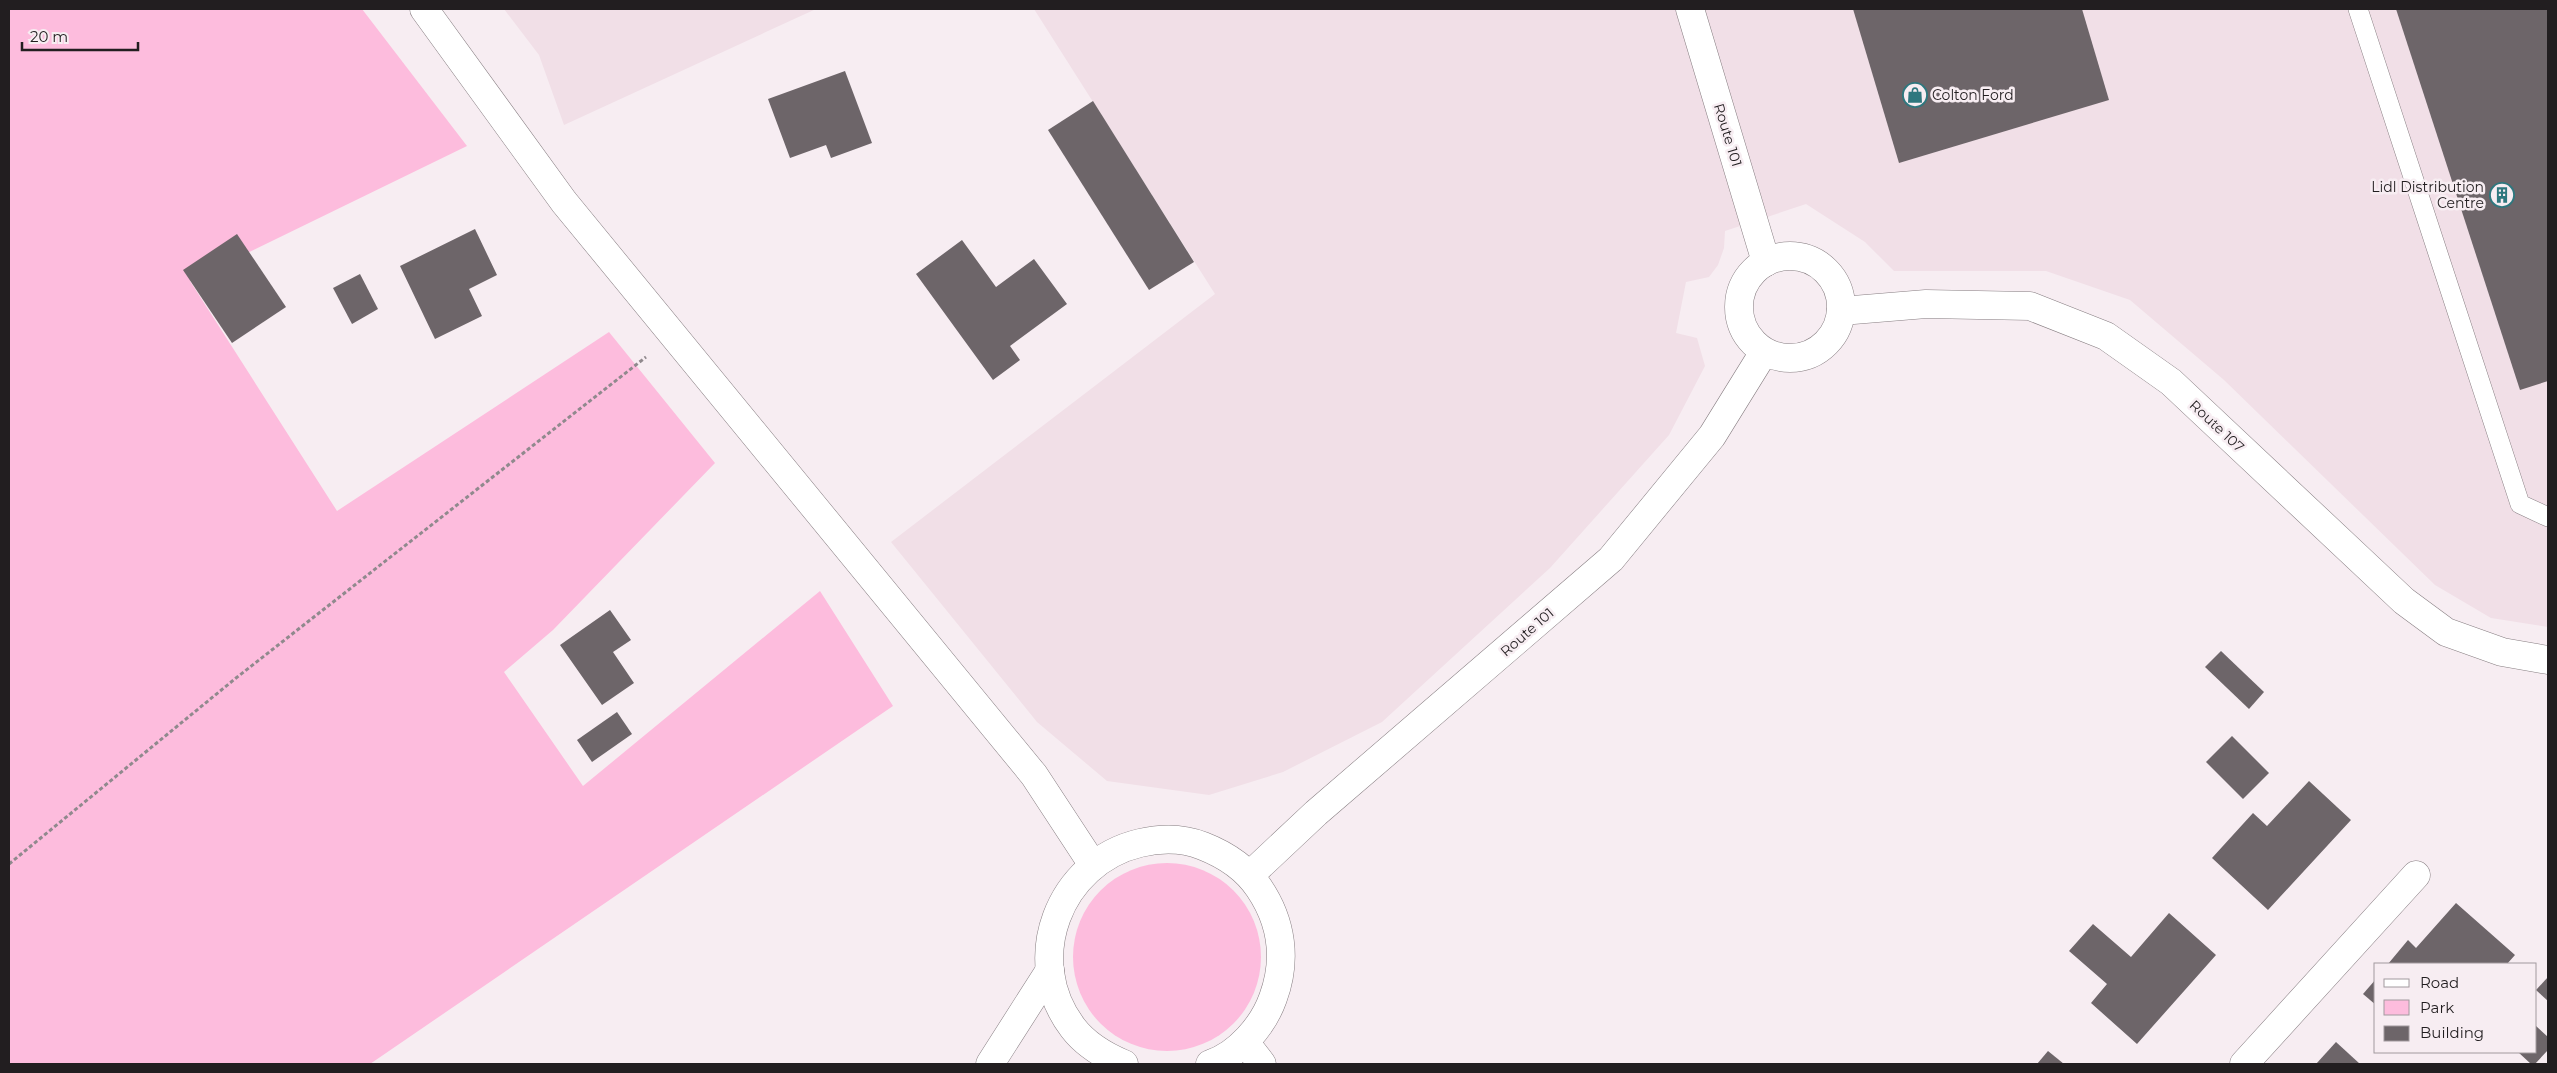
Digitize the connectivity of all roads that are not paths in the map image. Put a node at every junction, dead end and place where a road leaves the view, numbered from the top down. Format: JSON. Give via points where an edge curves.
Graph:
{"nodes":[{"id":1,"x":424,"y":9,"type":"edge"},
{"id":2,"x":1690,"y":9,"type":"edge"},
{"id":3,"x":2358,"y":9,"type":"edge"},
{"id":4,"x":1766,"y":262,"type":"junction"},
{"id":5,"x":1841,"y":311,"type":"junction"},
{"id":6,"x":1764,"y":352,"type":"junction"},
{"id":7,"x":2548,"y":517,"type":"edge"},
{"id":8,"x":2548,"y":660,"type":"edge"},
{"id":9,"x":1092,"y":865,"type":"junction"},
{"id":10,"x":1250,"y":875,"type":"junction"},
{"id":11,"x":2416,"y":875,"type":"dead end"},
{"id":12,"x":1050,"y":970,"type":"junction"},
{"id":13,"x":1245,"y":1042,"type":"junction"},
{"id":14,"x":990,"y":1064,"type":"edge"},
{"id":15,"x":1124,"y":1064,"type":"edge"},
{"id":16,"x":1210,"y":1064,"type":"edge"},
{"id":17,"x":1262,"y":1064,"type":"edge"},
{"id":18,"x":2244,"y":1064,"type":"edge"}],
"edges":[{"from":1,"to":9,"type":"street","via":[[564,202],[1034,775]]},
{"from":2,"to":4,"type":"street","name":"Route 101"},
{"from":3,"to":7,"type":"lane","via":[[2520,504]]},
{"from":4,"to":5,"type":"street","via":[[1796,256],[1811,260],[1834,281]]},
{"from":4,"to":6,"type":"street","via":[[1753,271],[1744,284],[1738,314],[1743,329]]},
{"from":5,"to":6,"type":"street","via":[[1837,328],[1828,343],[1813,353],[1798,359],[1780,358]]},
{"from":5,"to":8,"type":"street","name":"Route 107","via":[[1926,304],[2030,306],[2106,336],[2171,382],[2404,601],[2439,627],[2502,652]]},
{"from":6,"to":10,"type":"street","name":"Route 101","via":[[1712,436],[1612,559],[1316,813]]},
{"from":9,"to":10,"type":"street","via":[[1122,847],[1156,839],[1191,842],[1223,854]]},
{"from":9,"to":12,"type":"street","via":[[1068,891],[1053,924],[1048,960]]},
{"from":10,"to":13,"type":"street","via":[[1271,906],[1282,941],[1281,978],[1268,1013]]},
{"from":11,"to":18,"type":"street"},
{"from":12,"to":14,"type":"street"},
{"from":12,"to":15,"type":"street","via":[[1055,996],[1073,1028],[1101,1054]]},
{"from":13,"to":16,"type":"street"},
{"from":13,"to":17,"type":"street"}]}
